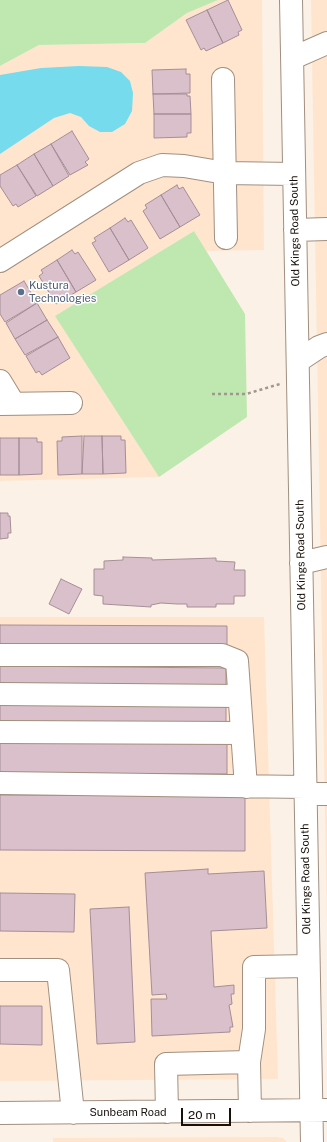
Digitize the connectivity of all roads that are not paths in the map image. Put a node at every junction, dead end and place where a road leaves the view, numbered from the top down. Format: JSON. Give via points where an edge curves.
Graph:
{"nodes":[{"id":1,"x":291,"y":0,"type":"edge"},
{"id":2,"x":327,"y":43,"type":"edge"},
{"id":3,"x":293,"y":58,"type":"junction"},
{"id":4,"x":223,"y":80,"type":"dead end"},
{"id":5,"x":225,"y":173,"type":"junction"},
{"id":6,"x":294,"y":174,"type":"junction"},
{"id":7,"x":327,"y":229,"type":"edge"},
{"id":8,"x":295,"y":230,"type":"junction"},
{"id":9,"x":226,"y":238,"type":"dead end"},
{"id":10,"x":0,"y":261,"type":"edge"},
{"id":11,"x":327,"y":344,"type":"edge"},
{"id":12,"x":298,"y":361,"type":"junction"},
{"id":13,"x":0,"y":381,"type":"edge"},
{"id":14,"x":71,"y":403,"type":"dead end"},
{"id":15,"x":7,"y":404,"type":"edge"},
{"id":16,"x":327,"y":557,"type":"edge"},
{"id":17,"x":301,"y":563,"type":"junction"},
{"id":18,"x":0,"y":655,"type":"edge"},
{"id":19,"x":0,"y":694,"type":"edge"},
{"id":20,"x":239,"y":696,"type":"junction"},
{"id":21,"x":0,"y":732,"type":"edge"},
{"id":22,"x":242,"y":733,"type":"junction"},
{"id":23,"x":0,"y":783,"type":"edge"},
{"id":24,"x":246,"y":786,"type":"junction"},
{"id":25,"x":305,"y":790,"type":"junction"},
{"id":26,"x":327,"y":794,"type":"edge"},
{"id":27,"x":308,"y":966,"type":"junction"},
{"id":28,"x":0,"y":970,"type":"edge"},
{"id":29,"x":249,"y":1062,"type":"junction"},
{"id":30,"x":319,"y":1110,"type":"edge"},
{"id":31,"x":250,"y":1111,"type":"junction"},
{"id":32,"x":166,"y":1112,"type":"junction"},
{"id":33,"x":0,"y":1113,"type":"edge"},
{"id":34,"x":73,"y":1113,"type":"junction"},
{"id":35,"x":312,"y":1142,"type":"edge"}],
"edges":[{"from":1,"to":3,"type":"street","name":"Old Kings Road South"},
{"from":2,"to":3,"type":"street"},
{"from":3,"to":6,"type":"street","name":"Old Kings Road South"},
{"from":4,"to":5,"type":"street"},
{"from":5,"to":6,"type":"street"},
{"from":5,"to":9,"type":"street"},
{"from":5,"to":10,"type":"street","via":[[162,165],[139,173]]},
{"from":6,"to":8,"type":"street","name":"Old Kings Road South"},
{"from":7,"to":8,"type":"street"},
{"from":8,"to":12,"type":"street","name":"Old Kings Road South"},
{"from":11,"to":12,"type":"street"},
{"from":12,"to":17,"type":"street","name":"Old Kings Road South"},
{"from":13,"to":15,"type":"street"},
{"from":14,"to":15,"type":"street"},
{"from":16,"to":17,"type":"street"},
{"from":17,"to":25,"type":"street","name":"Old Kings Road South"},
{"from":18,"to":20,"type":"street","via":[[222,655],[237,661]]},
{"from":19,"to":20,"type":"street"},
{"from":20,"to":22,"type":"street"},
{"from":21,"to":22,"type":"street"},
{"from":22,"to":24,"type":"street"},
{"from":23,"to":24,"type":"street"},
{"from":24,"to":25,"type":"street"},
{"from":25,"to":26,"type":"street"},
{"from":25,"to":27,"type":"street","name":"Old Kings Road South"},
{"from":27,"to":29,"type":"street","via":[[254,967],[254,1029]]},
{"from":27,"to":30,"type":"street","name":"Old Kings Road South"},
{"from":28,"to":34,"type":"street","via":[[58,970]]},
{"from":29,"to":31,"type":"street"},
{"from":29,"to":32,"type":"street","via":[[166,1064]]},
{"from":30,"to":31,"type":"street","name":"Sunbeam Road"},
{"from":30,"to":35,"type":"street","name":"Old Kings Road South"},
{"from":31,"to":32,"type":"street","name":"Sunbeam Road"},
{"from":32,"to":34,"type":"street","name":"Sunbeam Road"},
{"from":33,"to":34,"type":"street","name":"Sunbeam Road"}]}
